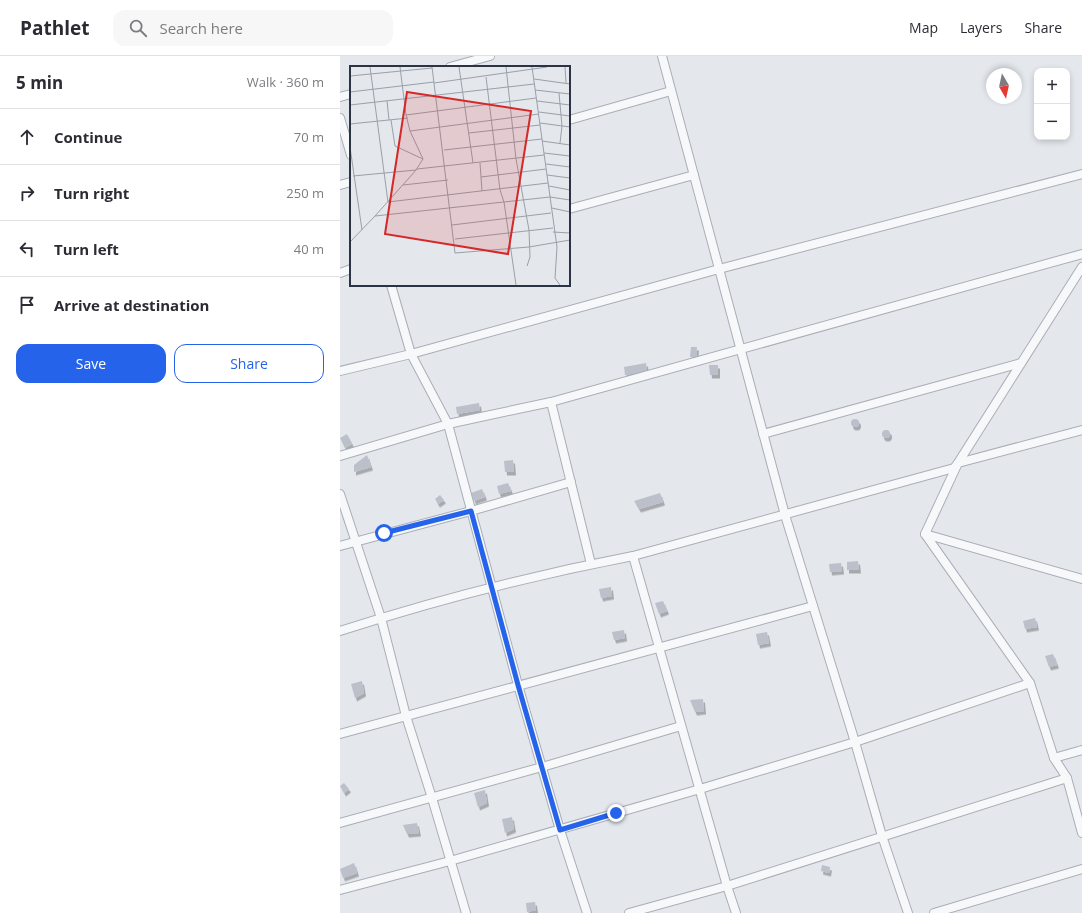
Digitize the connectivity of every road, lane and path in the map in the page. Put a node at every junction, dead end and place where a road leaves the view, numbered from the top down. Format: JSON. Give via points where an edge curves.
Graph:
{"nodes":[{"id":1,"x":490,"y":56,"type":"edge"},
{"id":2,"x":662,"y":56,"type":"edge"},
{"id":3,"x":454,"y":66,"type":"edge"},
{"id":4,"x":671,"y":91,"type":"junction"},
{"id":5,"x":350,"y":94,"type":"edge"},
{"id":6,"x":340,"y":97,"type":"edge"},
{"id":7,"x":340,"y":118,"type":"edge"},
{"id":8,"x":570,"y":120,"type":"edge"},
{"id":9,"x":350,"y":152,"type":"edge"},
{"id":10,"x":1082,"y":174,"type":"edge"},
{"id":11,"x":694,"y":175,"type":"junction"},
{"id":12,"x":350,"y":182,"type":"edge"},
{"id":13,"x":340,"y":185,"type":"edge"},
{"id":14,"x":570,"y":209,"type":"edge"},
{"id":15,"x":1082,"y":254,"type":"edge"},
{"id":16,"x":1082,"y":267,"type":"edge"},
{"id":17,"x":350,"y":270,"type":"edge"},
{"id":18,"x":719,"y":270,"type":"junction"},
{"id":19,"x":340,"y":272,"type":"edge"},
{"id":20,"x":392,"y":286,"type":"edge"},
{"id":21,"x":740,"y":349,"type":"junction"},
{"id":22,"x":411,"y":354,"type":"junction"},
{"id":23,"x":1021,"y":363,"type":"junction"},
{"id":24,"x":340,"y":371,"type":"edge"},
{"id":25,"x":551,"y":402,"type":"junction"},
{"id":26,"x":448,"y":424,"type":"junction"},
{"id":27,"x":1082,"y":430,"type":"edge"},
{"id":28,"x":763,"y":434,"type":"junction"},
{"id":29,"x":340,"y":456,"type":"edge"},
{"id":30,"x":958,"y":463,"type":"junction"},
{"id":31,"x":571,"y":482,"type":"junction"},
{"id":32,"x":340,"y":494,"type":"edge"},
{"id":33,"x":471,"y":511,"type":"junction"},
{"id":34,"x":785,"y":515,"type":"junction"},
{"id":35,"x":925,"y":534,"type":"junction"},
{"id":36,"x":356,"y":541,"type":"junction"},
{"id":37,"x":340,"y":546,"type":"edge"},
{"id":38,"x":633,"y":556,"type":"junction"},
{"id":39,"x":591,"y":564,"type":"junction"},
{"id":40,"x":1082,"y":579,"type":"edge"},
{"id":41,"x":491,"y":587,"type":"junction"},
{"id":42,"x":813,"y":606,"type":"junction"},
{"id":43,"x":381,"y":618,"type":"junction"},
{"id":44,"x":340,"y":631,"type":"edge"},
{"id":45,"x":660,"y":647,"type":"junction"},
{"id":46,"x":1030,"y":683,"type":"junction"},
{"id":47,"x":518,"y":685,"type":"junction"},
{"id":48,"x":406,"y":716,"type":"junction"},
{"id":49,"x":681,"y":726,"type":"junction"},
{"id":50,"x":340,"y":734,"type":"edge"},
{"id":51,"x":856,"y":742,"type":"junction"},
{"id":52,"x":1082,"y":750,"type":"edge"},
{"id":53,"x":1054,"y":758,"type":"junction"},
{"id":54,"x":542,"y":767,"type":"junction"},
{"id":55,"x":1067,"y":778,"type":"junction"},
{"id":56,"x":700,"y":789,"type":"junction"},
{"id":57,"x":432,"y":798,"type":"junction"},
{"id":58,"x":340,"y":823,"type":"edge"},
{"id":59,"x":560,"y":830,"type":"junction"},
{"id":60,"x":1082,"y":833,"type":"edge"},
{"id":61,"x":882,"y":836,"type":"junction"},
{"id":62,"x":450,"y":861,"type":"junction"},
{"id":63,"x":1082,"y":869,"type":"edge"},
{"id":64,"x":727,"y":886,"type":"junction"},
{"id":65,"x":340,"y":890,"type":"edge"},
{"id":66,"x":466,"y":913,"type":"edge"},
{"id":67,"x":587,"y":913,"type":"edge"},
{"id":68,"x":628,"y":913,"type":"edge"},
{"id":69,"x":736,"y":913,"type":"edge"},
{"id":70,"x":908,"y":913,"type":"edge"},
{"id":71,"x":934,"y":913,"type":"edge"}],
"edges":[{"from":1,"to":3,"type":"street"},
{"from":2,"to":4,"type":"street"},
{"from":4,"to":8,"type":"street"},
{"from":4,"to":11,"type":"street"},
{"from":5,"to":6,"type":"street"},
{"from":7,"to":9,"type":"street"},
{"from":10,"to":18,"type":"street"},
{"from":11,"to":14,"type":"street"},
{"from":11,"to":18,"type":"street"},
{"from":12,"to":13,"type":"street"},
{"from":15,"to":21,"type":"street"},
{"from":16,"to":23,"type":"street"},
{"from":17,"to":19,"type":"street"},
{"from":18,"to":21,"type":"street"},
{"from":18,"to":22,"type":"street"},
{"from":20,"to":22,"type":"street"},
{"from":21,"to":25,"type":"street"},
{"from":21,"to":28,"type":"street"},
{"from":22,"to":24,"type":"street"},
{"from":22,"to":26,"type":"street"},
{"from":23,"to":28,"type":"street"},
{"from":23,"to":30,"type":"street"},
{"from":25,"to":26,"type":"street"},
{"from":25,"to":31,"type":"street"},
{"from":26,"to":29,"type":"street"},
{"from":26,"to":33,"type":"street"},
{"from":27,"to":30,"type":"street"},
{"from":28,"to":34,"type":"street"},
{"from":30,"to":34,"type":"street","via":[[954,468]]},
{"from":30,"to":35,"type":"street"},
{"from":31,"to":33,"type":"street"},
{"from":31,"to":39,"type":"street"},
{"from":32,"to":36,"type":"street"},
{"from":33,"to":36,"type":"street"},
{"from":33,"to":41,"type":"street"},
{"from":34,"to":38,"type":"street"},
{"from":34,"to":42,"type":"street"},
{"from":35,"to":40,"type":"street"},
{"from":35,"to":46,"type":"street"},
{"from":36,"to":37,"type":"street"},
{"from":36,"to":43,"type":"street"},
{"from":38,"to":39,"type":"street"},
{"from":38,"to":45,"type":"street"},
{"from":39,"to":41,"type":"street"},
{"from":41,"to":43,"type":"street"},
{"from":41,"to":47,"type":"street"},
{"from":42,"to":45,"type":"street"},
{"from":42,"to":51,"type":"street"},
{"from":43,"to":44,"type":"street"},
{"from":43,"to":48,"type":"street"},
{"from":45,"to":47,"type":"street"},
{"from":45,"to":49,"type":"street"},
{"from":46,"to":51,"type":"street"},
{"from":46,"to":53,"type":"street"},
{"from":47,"to":48,"type":"street"},
{"from":47,"to":54,"type":"street"},
{"from":48,"to":50,"type":"street"},
{"from":48,"to":57,"type":"street"},
{"from":49,"to":54,"type":"street"},
{"from":49,"to":56,"type":"street"},
{"from":51,"to":56,"type":"street"},
{"from":51,"to":61,"type":"street"},
{"from":52,"to":53,"type":"street"},
{"from":53,"to":55,"type":"street"},
{"from":54,"to":57,"type":"street"},
{"from":54,"to":59,"type":"street"},
{"from":55,"to":60,"type":"street"},
{"from":55,"to":61,"type":"street"},
{"from":56,"to":59,"type":"street"},
{"from":56,"to":64,"type":"street"},
{"from":57,"to":58,"type":"street"},
{"from":57,"to":62,"type":"street"},
{"from":59,"to":62,"type":"street"},
{"from":59,"to":67,"type":"street"},
{"from":61,"to":64,"type":"street"},
{"from":61,"to":70,"type":"street"},
{"from":62,"to":65,"type":"street"},
{"from":62,"to":66,"type":"street"},
{"from":63,"to":71,"type":"street"},
{"from":64,"to":68,"type":"street"},
{"from":64,"to":69,"type":"street"}]}
